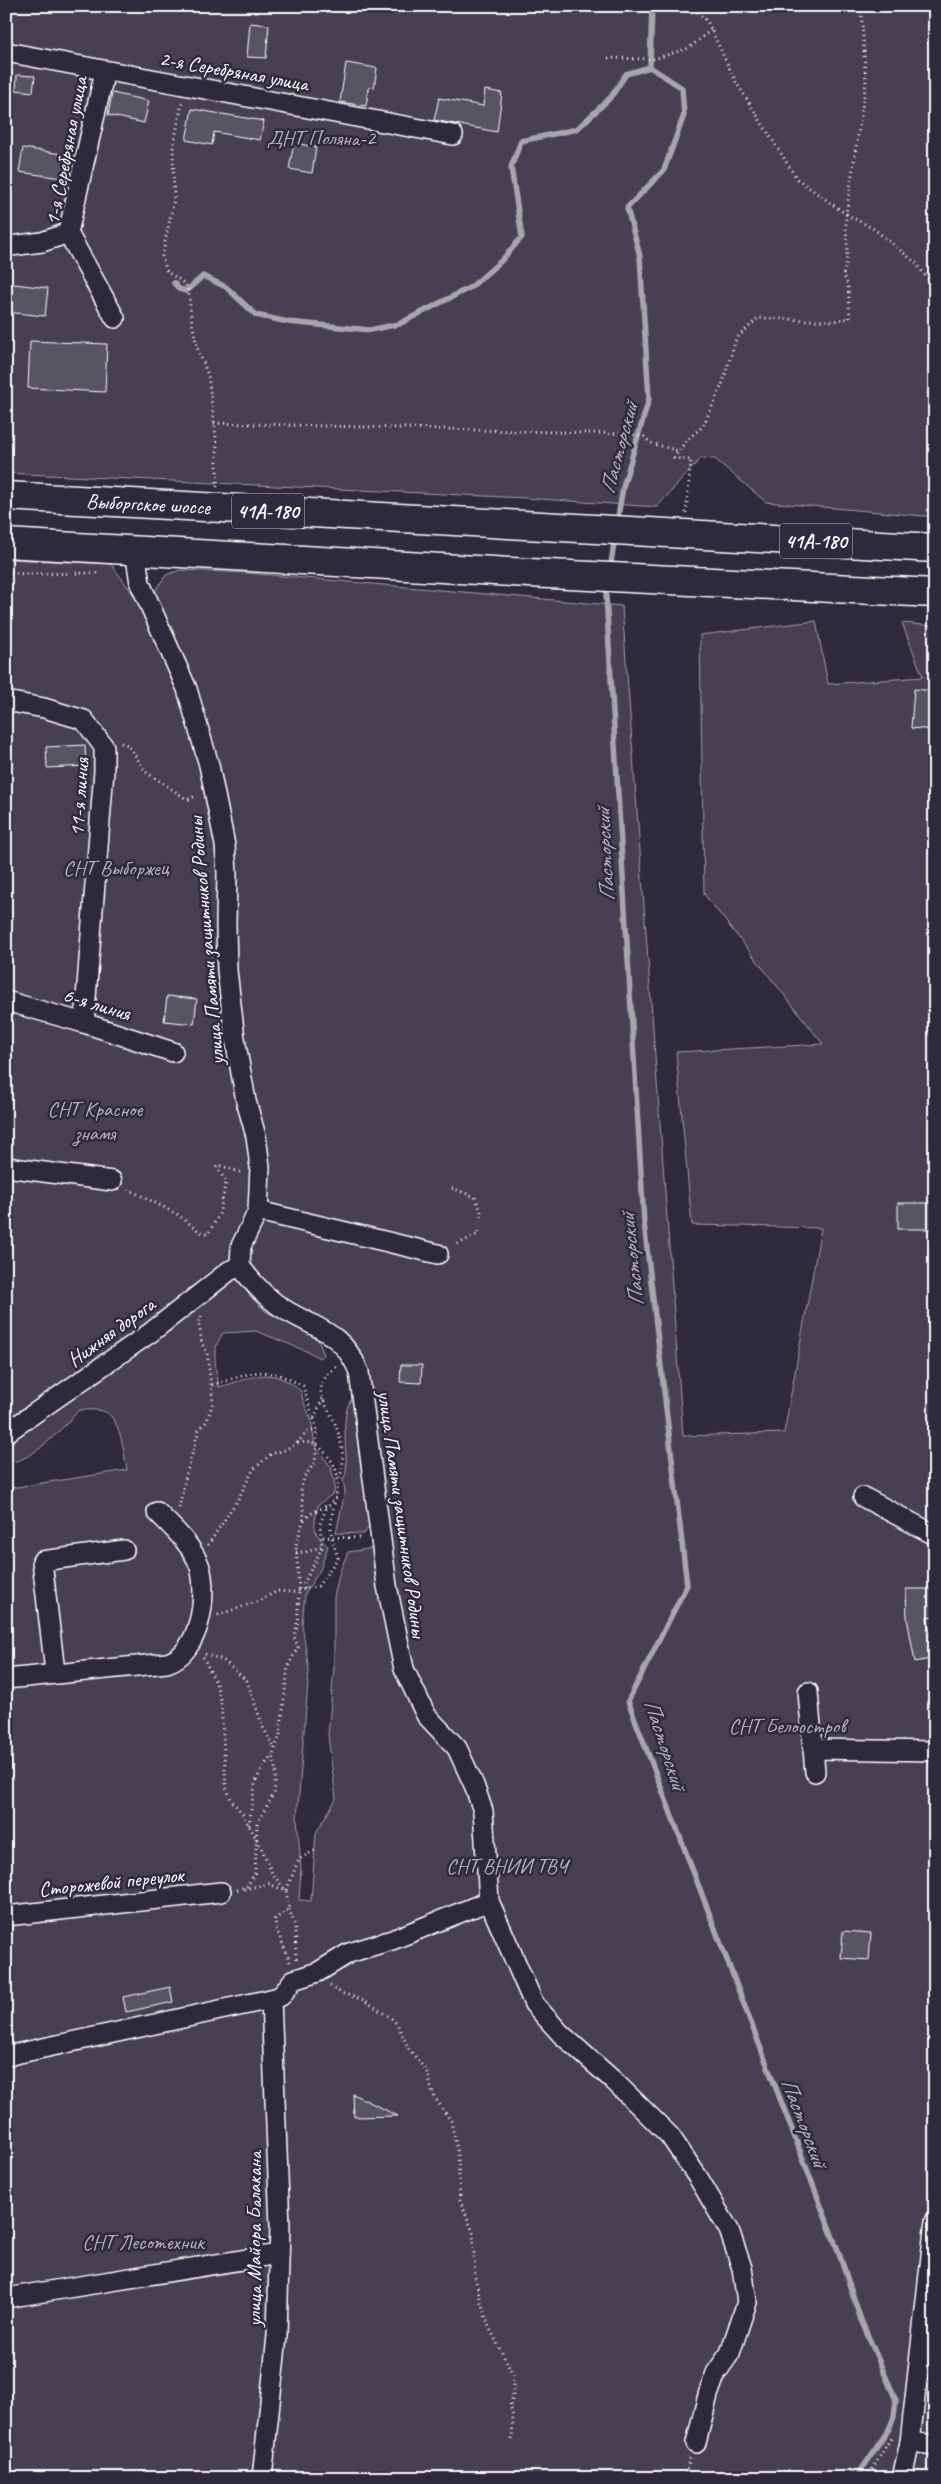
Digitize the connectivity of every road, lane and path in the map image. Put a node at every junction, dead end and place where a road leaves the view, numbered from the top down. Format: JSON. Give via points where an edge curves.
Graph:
{"nodes":[{"id":1,"x":691,"y":6,"type":"edge"},
{"id":2,"x":861,"y":6,"type":"edge"},
{"id":3,"x":711,"y":30,"type":"junction"},
{"id":4,"x":6,"y":52,"type":"edge"},
{"id":5,"x":608,"y":58,"type":"dead end"},
{"id":6,"x":105,"y":70,"type":"junction"},
{"id":7,"x":185,"y":85,"type":"junction"},
{"id":8,"x":453,"y":135,"type":"dead end"},
{"id":9,"x":846,"y":214,"type":"junction"},
{"id":10,"x":68,"y":233,"type":"junction"},
{"id":11,"x":11,"y":246,"type":"dead end"},
{"id":12,"x":935,"y":289,"type":"edge"},
{"id":13,"x":115,"y":318,"type":"dead end"},
{"id":14,"x":214,"y":423,"type":"junction"},
{"id":15,"x":678,"y":451,"type":"junction"},
{"id":16,"x":218,"y":488,"type":"dead end"},
{"id":17,"x":6,"y":496,"type":"edge"},
{"id":18,"x":690,"y":534,"type":"junction"},
{"id":19,"x":6,"y":543,"type":"edge"},
{"id":20,"x":935,"y":548,"type":"edge"},
{"id":21,"x":135,"y":551,"type":"junction"},
{"id":22,"x":6,"y":572,"type":"edge"},
{"id":23,"x":100,"y":573,"type":"dead end"},
{"id":24,"x":935,"y":593,"type":"edge"},
{"id":25,"x":6,"y":701,"type":"edge"},
{"id":26,"x":104,"y":747,"type":"junction"},
{"id":27,"x":215,"y":791,"type":"junction"},
{"id":28,"x":6,"y":1001,"type":"edge"},
{"id":29,"x":84,"y":1023,"type":"junction"},
{"id":30,"x":173,"y":1052,"type":"dead end"},
{"id":31,"x":6,"y":1167,"type":"edge"},
{"id":32,"x":245,"y":1174,"type":"dead end"},
{"id":33,"x":112,"y":1181,"type":"joint"},
{"id":34,"x":452,"y":1188,"type":"dead end"},
{"id":35,"x":258,"y":1211,"type":"junction"},
{"id":36,"x":438,"y":1254,"type":"joint"},
{"id":37,"x":240,"y":1266,"type":"junction"},
{"id":38,"x":204,"y":1291,"type":"junction"},
{"id":39,"x":353,"y":1358,"type":"junction"},
{"id":40,"x":212,"y":1385,"type":"junction"},
{"id":41,"x":323,"y":1398,"type":"junction"},
{"id":42,"x":314,"y":1419,"type":"junction"},
{"id":43,"x":317,"y":1430,"type":"junction"},
{"id":44,"x":6,"y":1433,"type":"edge"},
{"id":45,"x":297,"y":1443,"type":"junction"},
{"id":46,"x":318,"y":1445,"type":"junction"},
{"id":47,"x":339,"y":1481,"type":"junction"},
{"id":48,"x":337,"y":1496,"type":"junction"},
{"id":49,"x":864,"y":1497,"type":"dead end"},
{"id":50,"x":328,"y":1504,"type":"junction"},
{"id":51,"x":157,"y":1512,"type":"dead end"},
{"id":52,"x":303,"y":1521,"type":"junction"},
{"id":53,"x":176,"y":1532,"type":"junction"},
{"id":54,"x":935,"y":1535,"type":"edge"},
{"id":55,"x":331,"y":1536,"type":"junction"},
{"id":56,"x":323,"y":1537,"type":"junction"},
{"id":57,"x":381,"y":1539,"type":"junction"},
{"id":58,"x":323,"y":1546,"type":"junction"},
{"id":59,"x":124,"y":1550,"type":"dead end"},
{"id":60,"x":296,"y":1552,"type":"junction"},
{"id":61,"x":199,"y":1564,"type":"junction"},
{"id":62,"x":305,"y":1589,"type":"junction"},
{"id":63,"x":299,"y":1591,"type":"junction"},
{"id":64,"x":194,"y":1634,"type":"junction"},
{"id":65,"x":55,"y":1672,"type":"junction"},
{"id":66,"x":6,"y":1679,"type":"edge"},
{"id":67,"x":808,"y":1692,"type":"dead end"},
{"id":68,"x":275,"y":1749,"type":"junction"},
{"id":69,"x":814,"y":1749,"type":"junction"},
{"id":70,"x":935,"y":1751,"type":"edge"},
{"id":71,"x":273,"y":1754,"type":"junction"},
{"id":72,"x":815,"y":1772,"type":"dead end"},
{"id":73,"x":249,"y":1828,"type":"junction"},
{"id":74,"x":256,"y":1837,"type":"junction"},
{"id":75,"x":316,"y":1850,"type":"dead end"},
{"id":76,"x":229,"y":1891,"type":"junction"},
{"id":77,"x":286,"y":1891,"type":"junction"},
{"id":78,"x":488,"y":1901,"type":"junction"},
{"id":79,"x":289,"y":1909,"type":"junction"},
{"id":80,"x":6,"y":1916,"type":"edge"},
{"id":81,"x":291,"y":1968,"type":"dead end"},
{"id":82,"x":305,"y":1971,"type":"junction"},
{"id":83,"x":271,"y":1999,"type":"junction"},
{"id":84,"x":6,"y":2056,"type":"edge"},
{"id":85,"x":935,"y":2222,"type":"edge"},
{"id":86,"x":279,"y":2254,"type":"junction"},
{"id":87,"x":6,"y":2298,"type":"edge"},
{"id":88,"x":929,"y":2306,"type":"edge"},
{"id":89,"x":512,"y":2441,"type":"dead end"},
{"id":90,"x":910,"y":2442,"type":"junction"},
{"id":91,"x":696,"y":2443,"type":"dead end"},
{"id":92,"x":935,"y":2445,"type":"edge"},
{"id":93,"x":262,"y":2478,"type":"edge"},
{"id":94,"x":867,"y":2478,"type":"edge"},
{"id":95,"x":902,"y":2478,"type":"edge"}],
"edges":[{"from":1,"to":3,"type":"path"},
{"from":2,"to":9,"type":"path","via":[[866,82]]},
{"from":3,"to":5,"type":"path","via":[[689,48],[654,59]]},
{"from":3,"to":9,"type":"path","via":[[736,82],[797,179]]},
{"from":4,"to":6,"type":"street","name":"2-я Серебряная улица"},
{"from":6,"to":7,"type":"street","name":"2-я Серебряная улица"},
{"from":6,"to":10,"type":"street","name":"1-я Серебряная улица"},
{"from":7,"to":8,"type":"street","name":"2-я Серебряная улица"},
{"from":7,"to":14,"type":"path","via":[[173,148],[174,200],[162,256],[167,272],[188,288],[190,316],[208,375]]},
{"from":9,"to":12,"type":"path","via":[[874,229],[916,263]]},
{"from":9,"to":15,"type":"path","via":[[849,258],[842,275],[848,285],[850,318],[833,321],[758,318],[736,339],[722,385],[703,426]]},
{"from":10,"to":11,"type":"street","via":[[42,242]]},
{"from":10,"to":13,"type":"street","name":"1-я Серебряная улица"},
{"from":14,"to":15,"type":"path","via":[[630,434],[644,436],[651,443]]},
{"from":14,"to":16,"type":"path"},
{"from":15,"to":18,"type":"path","via":[[674,458],[691,460]]},
{"from":17,"to":18,"type":"main road","name":"Выборгское шоссе","number":"41А-180"},
{"from":18,"to":20,"type":"main road","number":"41А-180"},
{"from":19,"to":21,"type":"main road","number":"41А-180"},
{"from":21,"to":24,"type":"main road","number":"41А-180"},
{"from":21,"to":27,"type":"street","name":"улица Памяти защитников Родины","via":[[140,583],[187,689]]},
{"from":22,"to":23,"type":"path"},
{"from":25,"to":26,"type":"street","name":"11-я линия","via":[[84,720]]},
{"from":26,"to":27,"type":"path","via":[[120,742],[128,745],[146,772],[184,798]]},
{"from":26,"to":29,"type":"street","name":"11-я линия"},
{"from":27,"to":35,"type":"street","name":"улица Памяти защитников Родины","via":[[227,873],[227,970],[234,1039],[258,1149]]},
{"from":28,"to":29,"type":"street","name":"6-я линия"},
{"from":29,"to":30,"type":"street","name":"6-я линия"},
{"from":31,"to":33,"type":"street"},
{"from":32,"to":33,"type":"path","via":[[220,1165],[217,1168],[226,1182],[219,1215],[208,1234],[200,1232],[177,1214]]},
{"from":34,"to":36,"type":"path","via":[[474,1197],[481,1211],[478,1234]]},
{"from":35,"to":36,"type":"street"},
{"from":35,"to":37,"type":"street","name":"улица Памяти защитников Родины","via":[[241,1246]]},
{"from":37,"to":38,"type":"street","name":"Нижняя дорога"},
{"from":37,"to":39,"type":"street","name":"улица Памяти защитников Родины","via":[[265,1295],[338,1339]]},
{"from":38,"to":40,"type":"path","via":[[199,1324]]},
{"from":38,"to":44,"type":"street","name":"Нижняя дорога","via":[[150,1333]]},
{"from":39,"to":41,"type":"path","via":[[328,1373],[322,1383]]},
{"from":39,"to":57,"type":"street","name":"улица Памяти защитников Родины","via":[[359,1372]]},
{"from":40,"to":42,"type":"path","via":[[245,1374],[269,1372],[303,1386]]},
{"from":40,"to":53,"type":"path","via":[[213,1402],[208,1421],[199,1430],[186,1475]]},
{"from":41,"to":42,"type":"path"},
{"from":41,"to":47,"type":"path","via":[[340,1441],[344,1469]]},
{"from":42,"to":43,"type":"path"},
{"from":43,"to":45,"type":"path","via":[[307,1432]]},
{"from":43,"to":46,"type":"path"},
{"from":45,"to":46,"type":"path"},
{"from":45,"to":61,"type":"path","via":[[271,1454],[252,1470]]},
{"from":46,"to":47,"type":"path","via":[[335,1465]]},
{"from":46,"to":52,"type":"path","via":[[315,1462],[301,1488]]},
{"from":47,"to":48,"type":"path"},
{"from":48,"to":50,"type":"path"},
{"from":48,"to":55,"type":"path"},
{"from":49,"to":54,"type":"street"},
{"from":50,"to":52,"type":"path"},
{"from":50,"to":56,"type":"path","via":[[320,1524]]},
{"from":51,"to":53,"type":"street"},
{"from":52,"to":60,"type":"path"},
{"from":53,"to":61,"type":"street"},
{"from":55,"to":56,"type":"path"},
{"from":55,"to":57,"type":"path"},
{"from":55,"to":62,"type":"path","via":[[338,1558],[318,1586]]},
{"from":56,"to":58,"type":"path"},
{"from":57,"to":78,"type":"street","name":"улица Памяти защитников Родины","via":[[404,1669],[426,1714],[466,1762],[483,1810]]},
{"from":58,"to":60,"type":"path"},
{"from":58,"to":62,"type":"path","via":[[304,1583]]},
{"from":59,"to":65,"type":"street","via":[[42,1561]]},
{"from":60,"to":63,"type":"path"},
{"from":61,"to":64,"type":"street","via":[[202,1608]]},
{"from":62,"to":63,"type":"path"},
{"from":63,"to":64,"type":"path","via":[[277,1591],[259,1601],[224,1612]]},
{"from":63,"to":68,"type":"path","via":[[294,1636],[298,1647],[288,1666],[280,1735]]},
{"from":64,"to":65,"type":"street","via":[[189,1648],[177,1660],[167,1663]]},
{"from":65,"to":66,"type":"street"},
{"from":67,"to":69,"type":"street"},
{"from":68,"to":71,"type":"path"},
{"from":68,"to":73,"type":"path","via":[[263,1727],[247,1681],[223,1660],[200,1651],[216,1683],[221,1702],[226,1787]]},
{"from":69,"to":70,"type":"street"},
{"from":69,"to":72,"type":"street"},
{"from":71,"to":73,"type":"path","via":[[255,1784]]},
{"from":71,"to":74,"type":"path","via":[[274,1793],[257,1824]]},
{"from":73,"to":74,"type":"path"},
{"from":74,"to":76,"type":"path","via":[[253,1876],[247,1886]]},
{"from":74,"to":77,"type":"path","via":[[272,1873]]},
{"from":75,"to":77,"type":"path","via":[[299,1859]]},
{"from":76,"to":77,"type":"path","via":[[269,1884]]},
{"from":76,"to":80,"type":"street","name":"Сторожевой переулок"},
{"from":77,"to":79,"type":"path"},
{"from":78,"to":82,"type":"street"},
{"from":78,"to":91,"type":"street","name":"улица Памяти защитников Родины","via":[[534,2004],[561,2034],[670,2136],[729,2230],[742,2268],[747,2302],[730,2352],[716,2373],[708,2395]]},
{"from":79,"to":81,"type":"path","via":[[275,1919]]},
{"from":79,"to":82,"type":"path"},
{"from":82,"to":83,"type":"street","via":[[281,1996]]},
{"from":82,"to":89,"type":"path","via":[[341,1993],[384,2011],[397,2024],[409,2049],[427,2072],[433,2095],[451,2121],[458,2154],[460,2200],[473,2232],[475,2277],[481,2302],[488,2327],[513,2375],[514,2397],[510,2406]]},
{"from":83,"to":84,"type":"street"},
{"from":83,"to":86,"type":"street","name":"улица Майора Балакана"},
{"from":85,"to":88,"type":"street"},
{"from":86,"to":87,"type":"street"},
{"from":86,"to":93,"type":"street","name":"улица Майора Балакана","via":[[277,2336]]},
{"from":88,"to":90,"type":"street"},
{"from":90,"to":92,"type":"street"},
{"from":90,"to":94,"type":"path","via":[[892,2437]]},
{"from":90,"to":95,"type":"street"}]}
